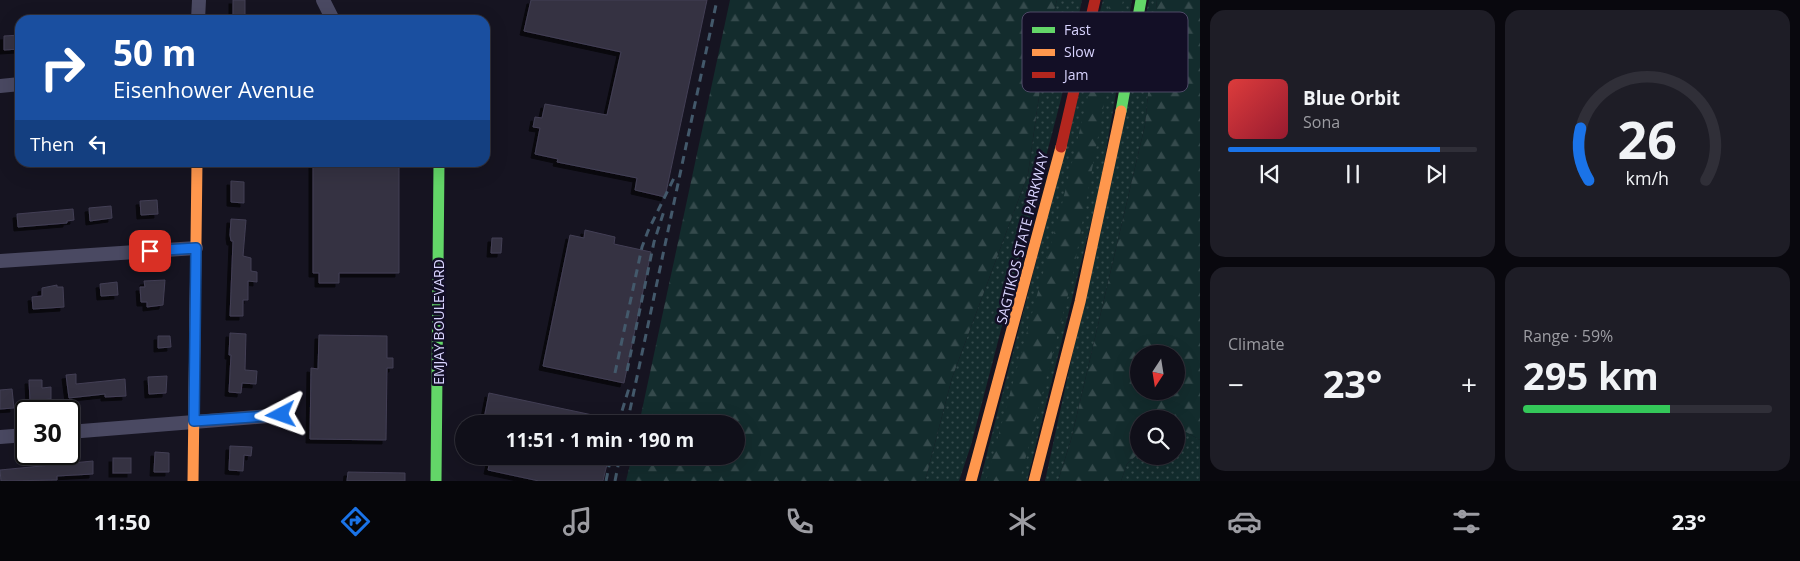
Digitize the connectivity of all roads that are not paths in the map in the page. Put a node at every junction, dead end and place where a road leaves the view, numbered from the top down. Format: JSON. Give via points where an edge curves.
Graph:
{"nodes":[{"id":1,"x":199,"y":0,"type":"edge"},
{"id":2,"x":323,"y":0,"type":"edge"},
{"id":3,"x":198,"y":15,"type":"edge"},
{"id":4,"x":330,"y":15,"type":"edge"},
{"id":5,"x":15,"y":84,"type":"edge"},
{"id":6,"x":0,"y":86,"type":"edge"},
{"id":7,"x":1073,"y":92,"type":"edge"},
{"id":8,"x":1125,"y":92,"type":"edge"},
{"id":9,"x":197,"y":167,"type":"edge"},
{"id":10,"x":439,"y":167,"type":"edge"},
{"id":11,"x":196,"y":248,"type":"junction"},
{"id":12,"x":0,"y":261,"type":"edge"},
{"id":13,"x":281,"y":415,"type":"dead end"},
{"id":14,"x":194,"y":421,"type":"junction"},
{"id":15,"x":80,"y":431,"type":"edge"},
{"id":16,"x":15,"y":436,"type":"edge"},
{"id":17,"x":0,"y":437,"type":"edge"},
{"id":18,"x":193,"y":481,"type":"edge"},
{"id":19,"x":436,"y":481,"type":"edge"},
{"id":20,"x":971,"y":481,"type":"edge"},
{"id":21,"x":1034,"y":481,"type":"edge"}],
"edges":[{"from":1,"to":3,"type":"street"},
{"from":2,"to":4,"type":"street"},
{"from":5,"to":6,"type":"street"},
{"from":7,"to":20,"type":"main road","name":"SAGTIKOS STATE PARKWAY","via":[[1013,334]]},
{"from":8,"to":21,"type":"main road","via":[[1111,168],[1067,357]]},
{"from":9,"to":11,"type":"main road"},
{"from":10,"to":19,"type":"main road","name":"EMJAY BOULEVARD"},
{"from":11,"to":12,"type":"street"},
{"from":11,"to":14,"type":"main road"},
{"from":13,"to":14,"type":"street"},
{"from":14,"to":15,"type":"street"},
{"from":14,"to":18,"type":"main road"},
{"from":16,"to":17,"type":"street"}]}
